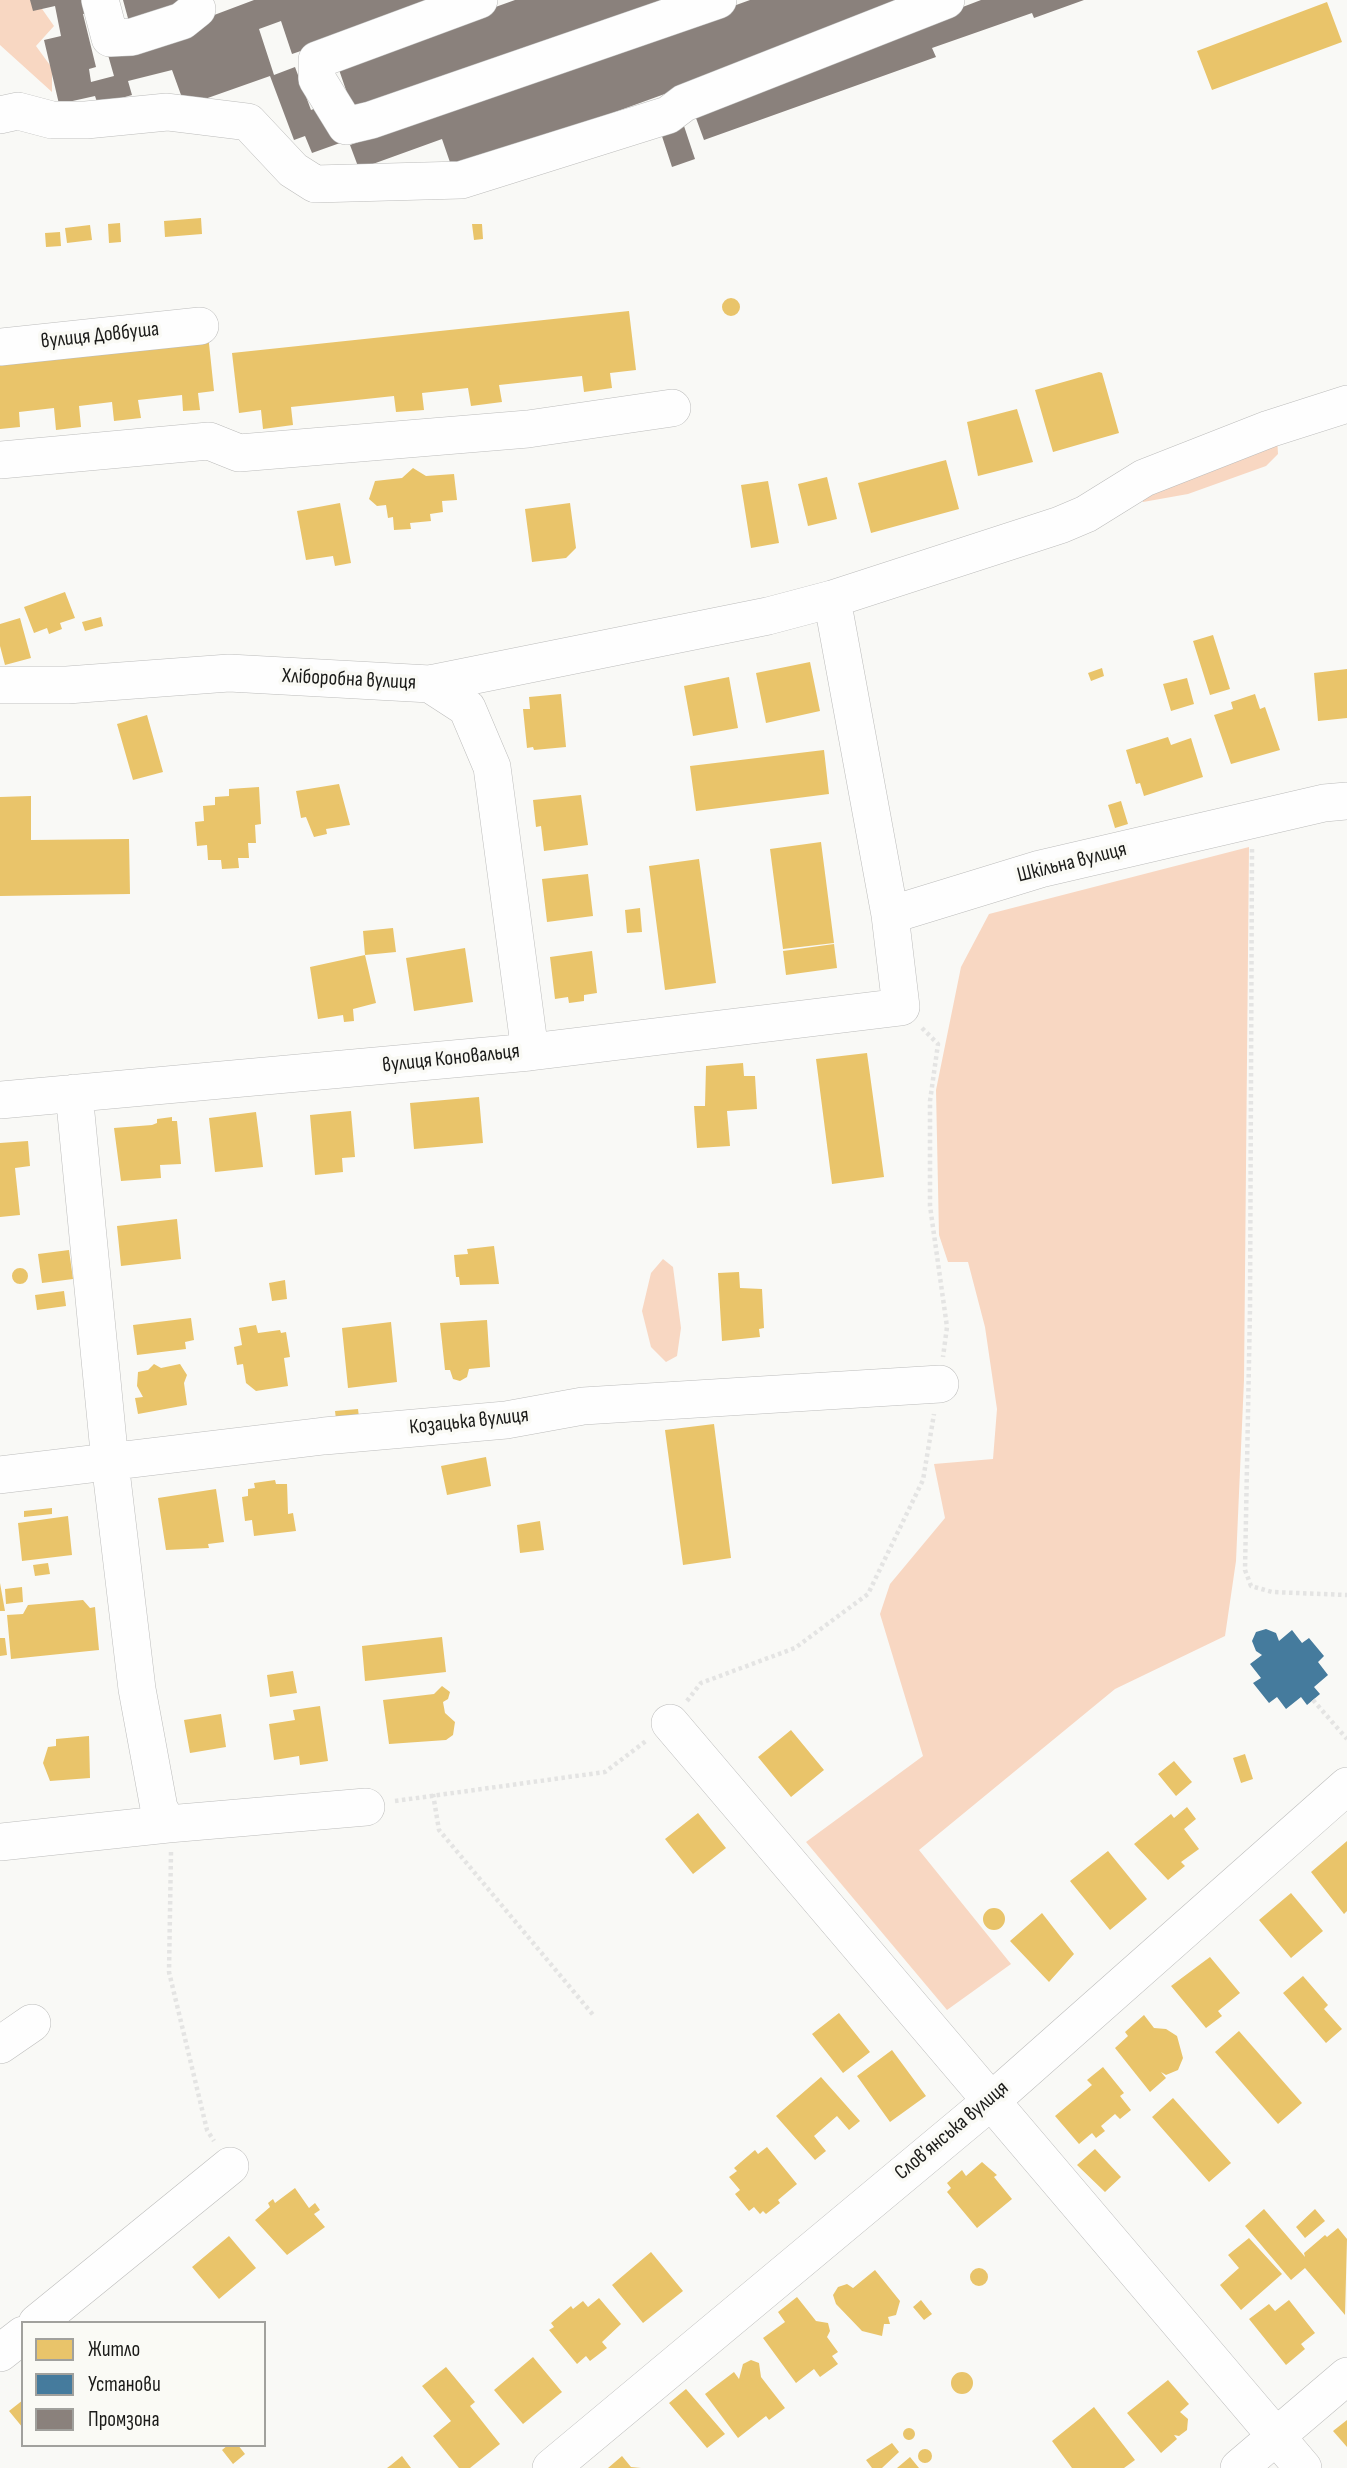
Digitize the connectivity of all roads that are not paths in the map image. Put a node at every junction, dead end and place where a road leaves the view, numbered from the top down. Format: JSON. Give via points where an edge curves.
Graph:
{"nodes":[{"id":1,"x":100,"y":0,"type":"edge"},
{"id":2,"x":479,"y":0,"type":"edge"},
{"id":3,"x":718,"y":0,"type":"edge"},
{"id":4,"x":946,"y":0,"type":"edge"},
{"id":5,"x":203,"y":3,"type":"edge"},
{"id":6,"x":0,"y":115,"type":"edge"},
{"id":7,"x":201,"y":326,"type":"dead end"},
{"id":8,"x":0,"y":347,"type":"edge"},
{"id":9,"x":1347,"y":404,"type":"edge"},
{"id":10,"x":672,"y":408,"type":"dead end"},
{"id":11,"x":0,"y":460,"type":"edge"},
{"id":12,"x":832,"y":599,"type":"junction"},
{"id":13,"x":430,"y":684,"type":"junction"},
{"id":14,"x":0,"y":685,"type":"edge"},
{"id":15,"x":1347,"y":801,"type":"edge"},
{"id":16,"x":890,"y":915,"type":"junction"},
{"id":17,"x":530,"y":1052,"type":"junction"},
{"id":18,"x":74,"y":1093,"type":"junction"},
{"id":19,"x":0,"y":1100,"type":"edge"},
{"id":20,"x":940,"y":1384,"type":"road end"},
{"id":21,"x":110,"y":1462,"type":"junction"},
{"id":22,"x":0,"y":1475,"type":"edge"},
{"id":23,"x":670,"y":1723,"type":"road end"},
{"id":24,"x":1347,"y":1786,"type":"edge"},
{"id":25,"x":366,"y":1807,"type":"road end"},
{"id":26,"x":168,"y":1824,"type":"junction"},
{"id":27,"x":0,"y":1842,"type":"edge"},
{"id":28,"x":32,"y":2023,"type":"dead end"},
{"id":29,"x":0,"y":2045,"type":"edge"},
{"id":30,"x":990,"y":2102,"type":"junction"},
{"id":31,"x":230,"y":2166,"type":"road end"},
{"id":32,"x":39,"y":2321,"type":"edge"},
{"id":33,"x":21,"y":2336,"type":"edge"},
{"id":34,"x":0,"y":2353,"type":"edge"},
{"id":35,"x":1347,"y":2376,"type":"edge"},
{"id":36,"x":1277,"y":2436,"type":"junction"},
{"id":37,"x":551,"y":2468,"type":"edge"},
{"id":38,"x":1239,"y":2468,"type":"edge"},
{"id":39,"x":1303,"y":2468,"type":"edge"}],
"edges":[{"from":1,"to":5,"type":"street","via":[[110,38],[132,37],[183,21]]},
{"from":2,"to":3,"type":"street","via":[[317,60],[317,79],[346,125]]},
{"from":4,"to":6,"type":"street","via":[[684,103],[668,116],[461,180],[315,184],[293,170],[248,122],[167,112],[86,120],[52,120],[19,111]]},
{"from":7,"to":8,"type":"street","name":"вулиця Довбуша"},
{"from":9,"to":12,"type":"street","via":[[1144,478],[1060,525]]},
{"from":10,"to":11,"type":"street","via":[[528,429],[239,453],[209,441]]},
{"from":12,"to":13,"type":"street"},
{"from":12,"to":16,"type":"street"},
{"from":13,"to":14,"type":"street","name":"Хліборобна вулиця","via":[[229,673],[67,685]]},
{"from":13,"to":17,"type":"street","name":"Хліборобна вулиця","via":[[467,708],[492,767]]},
{"from":15,"to":16,"type":"street","name":"Шкільна вулиця","via":[[1040,869]]},
{"from":16,"to":17,"type":"street","name":"вулиця Коновальця","via":[[901,1007]]},
{"from":17,"to":18,"type":"street","name":"вулиця Коновальця"},
{"from":18,"to":19,"type":"street","name":"вулиця Коновальця"},
{"from":18,"to":21,"type":"street"},
{"from":20,"to":21,"type":"street","name":"Козацька вулиця","via":[[583,1406],[506,1420]]},
{"from":21,"to":22,"type":"street","name":"Козацька вулиця"},
{"from":21,"to":26,"type":"street","via":[[137,1689],[159,1808]]},
{"from":23,"to":30,"type":"street"},
{"from":24,"to":30,"type":"street","name":"Словʼянська вулиця"},
{"from":25,"to":26,"type":"street"},
{"from":26,"to":27,"type":"street"},
{"from":28,"to":29,"type":"street"},
{"from":30,"to":36,"type":"street"},
{"from":30,"to":37,"type":"street","name":"Словʼянська вулиця"},
{"from":31,"to":32,"type":"street"},
{"from":33,"to":34,"type":"street"},
{"from":35,"to":36,"type":"street"},
{"from":36,"to":38,"type":"street"},
{"from":36,"to":39,"type":"street"}]}
